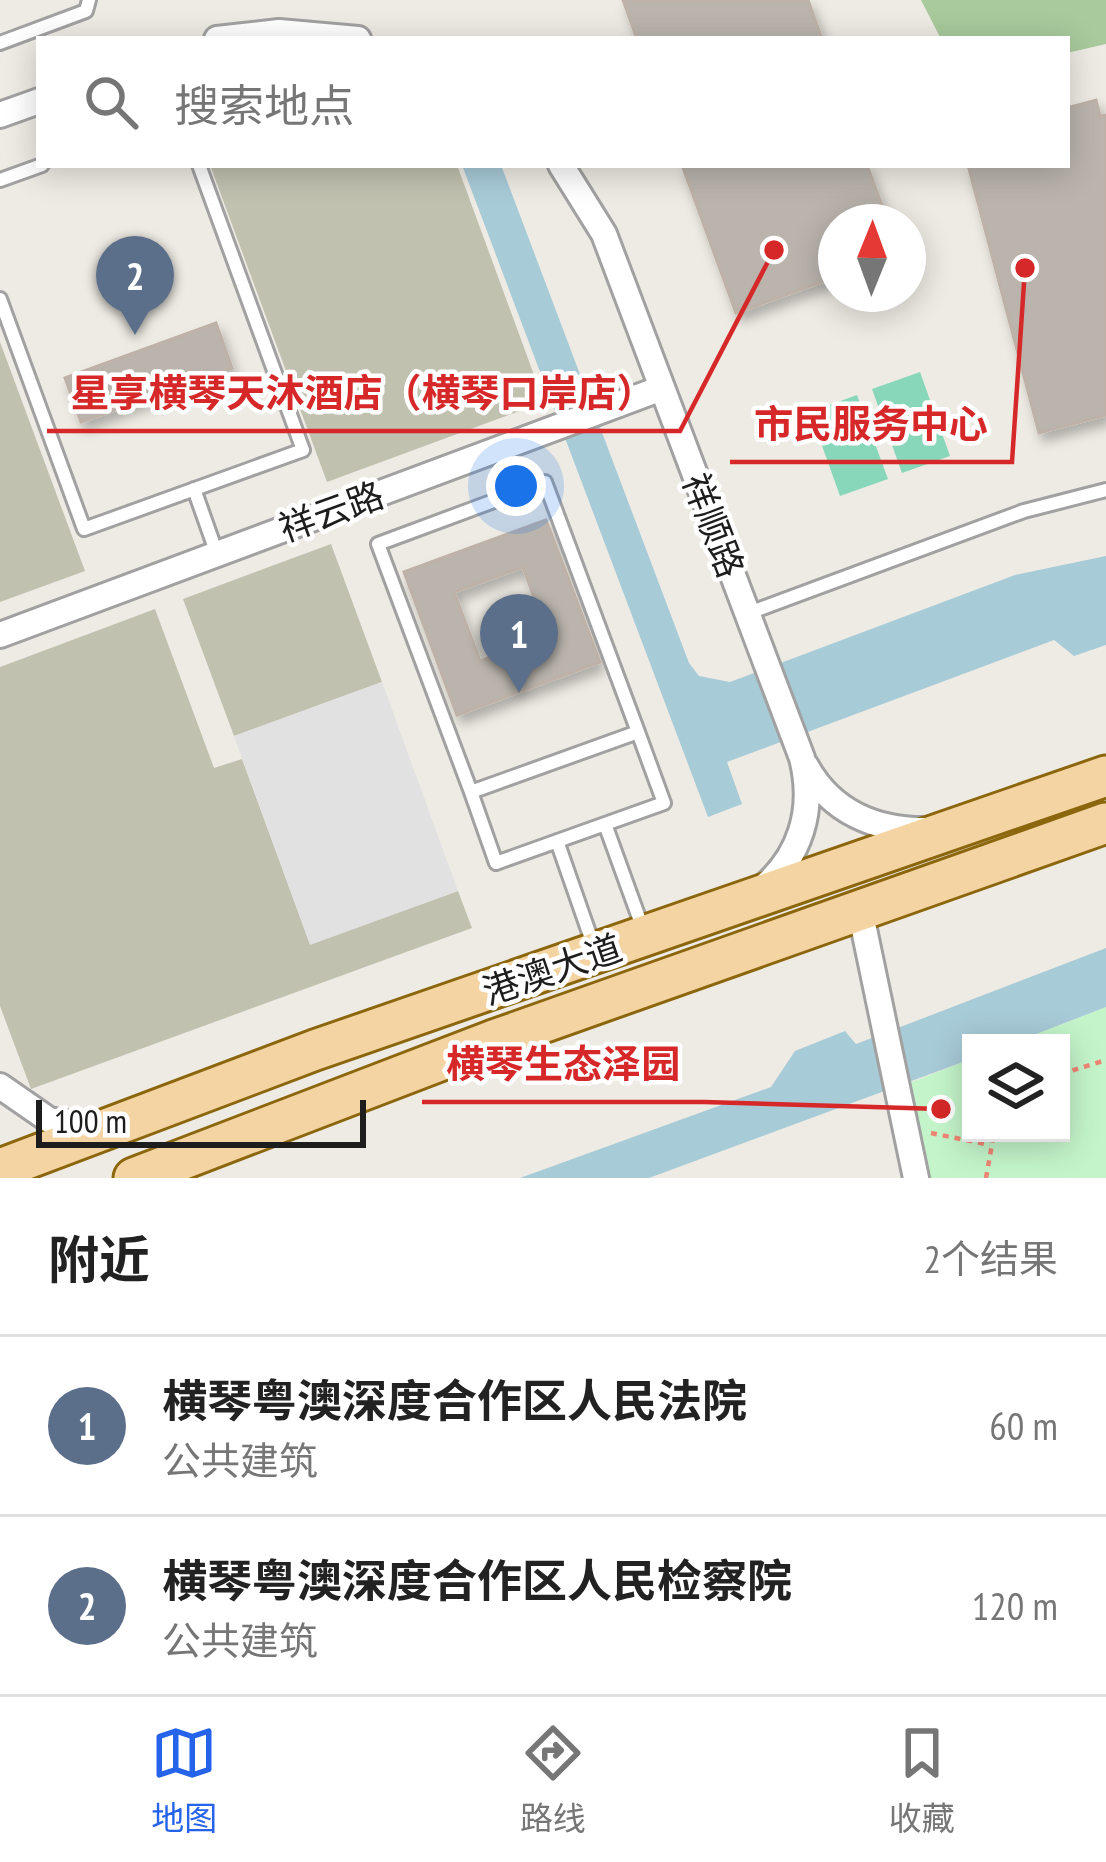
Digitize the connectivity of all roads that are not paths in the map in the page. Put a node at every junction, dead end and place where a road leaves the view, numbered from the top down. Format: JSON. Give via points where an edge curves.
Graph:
{"nodes":[{"id":1,"x":89,"y":0,"type":"edge"},
{"id":2,"x":42,"y":34,"type":"edge"},
{"id":3,"x":244,"y":36,"type":"edge"},
{"id":4,"x":324,"y":36,"type":"edge"},
{"id":5,"x":0,"y":43,"type":"edge"},
{"id":6,"x":36,"y":102,"type":"edge"},
{"id":7,"x":0,"y":113,"type":"edge"},
{"id":8,"x":36,"y":167,"type":"edge"},
{"id":9,"x":200,"y":168,"type":"edge"},
{"id":10,"x":563,"y":168,"type":"edge"},
{"id":11,"x":0,"y":180,"type":"edge"},
{"id":12,"x":0,"y":299,"type":"edge"},
{"id":13,"x":662,"y":388,"type":"junction"},
{"id":14,"x":194,"y":489,"type":"junction"},
{"id":15,"x":1106,"y":490,"type":"edge"},
{"id":16,"x":218,"y":554,"type":"junction"},
{"id":17,"x":747,"y":614,"type":"junction"},
{"id":18,"x":0,"y":635,"type":"edge"},
{"id":19,"x":638,"y":732,"type":"junction"},
{"id":20,"x":802,"y":758,"type":"junction"},
{"id":21,"x":1106,"y":776,"type":"edge"},
{"id":22,"x":471,"y":792,"type":"junction"},
{"id":23,"x":1106,"y":823,"type":"edge"},
{"id":24,"x":605,"y":824,"type":"junction"},
{"id":25,"x":946,"y":830,"type":"junction"},
{"id":26,"x":557,"y":841,"type":"junction"},
{"id":27,"x":743,"y":901,"type":"junction"},
{"id":28,"x":860,"y":910,"type":"junction"},
{"id":29,"x":646,"y":936,"type":"junction"},
{"id":30,"x":596,"y":954,"type":"junction"},
{"id":31,"x":0,"y":1086,"type":"edge"},
{"id":32,"x":110,"y":1128,"type":"junction"},
{"id":33,"x":0,"y":1169,"type":"edge"},
{"id":34,"x":134,"y":1178,"type":"edge"},
{"id":35,"x":916,"y":1178,"type":"edge"}],
"edges":[{"from":1,"to":2,"type":"lane","via":[[86,11]]},
{"from":2,"to":5,"type":"lane"},
{"from":3,"to":4,"type":"street"},
{"from":6,"to":7,"type":"street"},
{"from":8,"to":11,"type":"lane"},
{"from":9,"to":14,"type":"lane","via":[[303,450]]},
{"from":10,"to":13,"type":"street","name":"祥顺路","via":[[604,234]]},
{"from":12,"to":14,"type":"lane","via":[[84,529]]},
{"from":13,"to":16,"type":"street","name":"祥云路"},
{"from":13,"to":17,"type":"street","name":"祥顺路"},
{"from":14,"to":16,"type":"lane"},
{"from":15,"to":17,"type":"lane","via":[[1024,511]]},
{"from":16,"to":18,"type":"street","name":"祥云路"},
{"from":17,"to":20,"type":"street","name":"祥顺路"},
{"from":19,"to":22,"type":"lane"},
{"from":19,"to":22,"type":"lane","via":[[545,482],[378,544]]},
{"from":19,"to":24,"type":"lane","via":[[664,802]]},
{"from":20,"to":25,"type":"street","name":"祥顺路","via":[[831,799],[859,818],[891,829]]},
{"from":20,"to":27,"type":"street","name":"祥顺路","via":[[807,808],[799,840],[782,869]]},
{"from":21,"to":25,"type":"main road","name":"港澳大道"},
{"from":22,"to":26,"type":"lane","via":[[496,862]]},
{"from":23,"to":28,"type":"main road","name":"港澳大道"},
{"from":24,"to":26,"type":"lane"},
{"from":24,"to":29,"type":"lane"},
{"from":25,"to":27,"type":"main road","name":"港澳大道"},
{"from":26,"to":30,"type":"lane"},
{"from":27,"to":29,"type":"main road","name":"港澳大道"},
{"from":28,"to":34,"type":"main road","name":"港澳大道"},
{"from":28,"to":35,"type":"street"},
{"from":29,"to":30,"type":"main road","name":"港澳大道"},
{"from":30,"to":32,"type":"main road","name":"港澳大道"},
{"from":31,"to":32,"type":"street","via":[[49,1120]]},
{"from":32,"to":33,"type":"main road","name":"港澳大道"}]}
